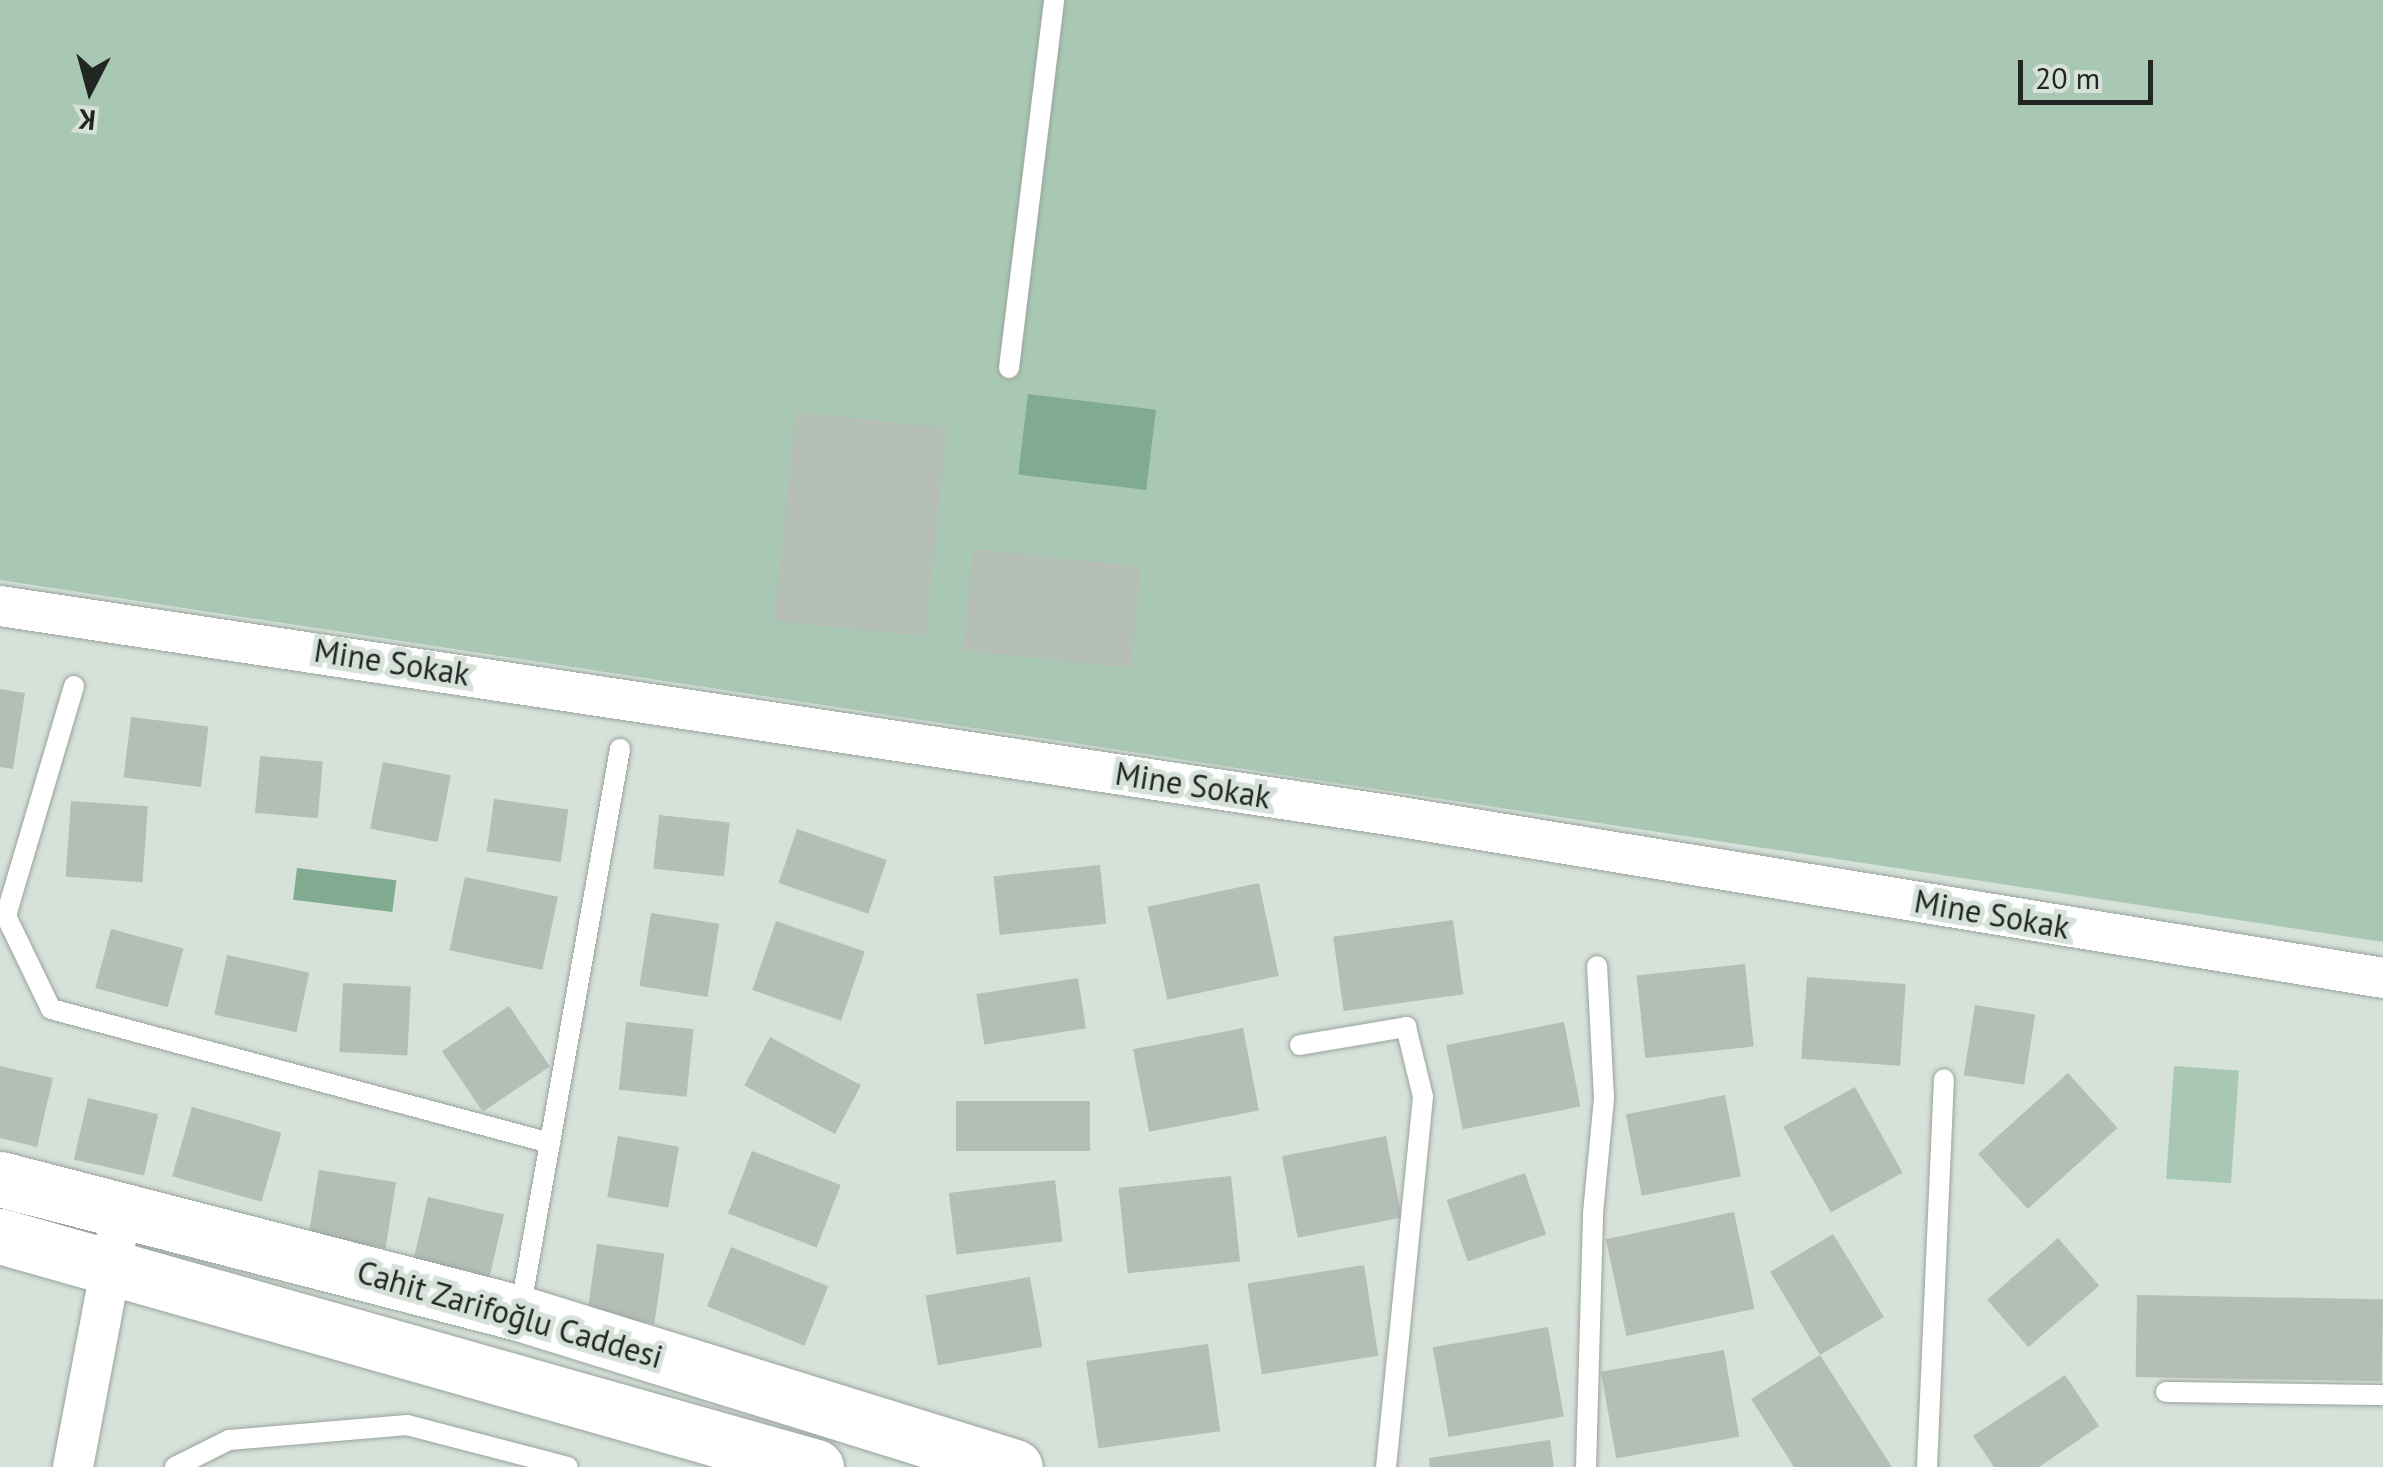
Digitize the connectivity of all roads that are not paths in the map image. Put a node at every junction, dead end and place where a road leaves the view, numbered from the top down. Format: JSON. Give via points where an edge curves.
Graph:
{"nodes":[{"id":1,"x":1054,"y":0,"type":"edge"},
{"id":2,"x":1010,"y":368,"type":"dead end"},
{"id":3,"x":0,"y":606,"type":"edge"},
{"id":4,"x":74,"y":686,"type":"dead end"},
{"id":5,"x":620,"y":749,"type":"dead end"},
{"id":6,"x":1597,"y":966,"type":"dead end"},
{"id":7,"x":2383,"y":978,"type":"edge"},
{"id":8,"x":1300,"y":1044,"type":"dead end"},
{"id":9,"x":1944,"y":1079,"type":"dead end"},
{"id":10,"x":550,"y":1143,"type":"junction"},
{"id":11,"x":0,"y":1179,"type":"edge"},
{"id":12,"x":121,"y":1206,"type":"junction"},
{"id":13,"x":0,"y":1236,"type":"edge"},
{"id":14,"x":112,"y":1270,"type":"junction"},
{"id":15,"x":520,"y":1314,"type":"junction"},
{"id":16,"x":2166,"y":1392,"type":"dead end"},
{"id":17,"x":2383,"y":1394,"type":"edge"},
{"id":18,"x":73,"y":1467,"type":"edge"},
{"id":19,"x":175,"y":1467,"type":"edge"},
{"id":20,"x":568,"y":1467,"type":"edge"},
{"id":21,"x":816,"y":1467,"type":"edge"},
{"id":22,"x":1015,"y":1467,"type":"edge"},
{"id":23,"x":1386,"y":1467,"type":"edge"},
{"id":24,"x":1586,"y":1467,"type":"edge"},
{"id":25,"x":1927,"y":1467,"type":"edge"}],
"edges":[{"from":1,"to":2,"type":"lane"},
{"from":3,"to":7,"type":"street","name":"Mine Sokak","via":[[1396,816]]},
{"from":4,"to":10,"type":"lane","via":[[6,916],[51,1008]]},
{"from":5,"to":10,"type":"lane"},
{"from":6,"to":24,"type":"lane","via":[[1604,1098],[1593,1212]]},
{"from":8,"to":23,"type":"lane","via":[[1406,1027],[1423,1097]]},
{"from":9,"to":25,"type":"lane"},
{"from":10,"to":15,"type":"lane"},
{"from":11,"to":12,"type":"main road","name":"Cahit Zarifoğlu Caddesi"},
{"from":12,"to":14,"type":"street"},
{"from":12,"to":15,"type":"main road","name":"Cahit Zarifoğlu Caddesi"},
{"from":13,"to":14,"type":"main road","name":"Cahit Zarifoğlu Caddesi"},
{"from":14,"to":18,"type":"street"},
{"from":14,"to":21,"type":"main road","name":"Cahit Zarifoğlu Caddesi"},
{"from":15,"to":22,"type":"main road","name":"Cahit Zarifoğlu Caddesi"},
{"from":16,"to":17,"type":"lane"},
{"from":19,"to":20,"type":"lane","via":[[229,1440],[406,1425]]}]}
